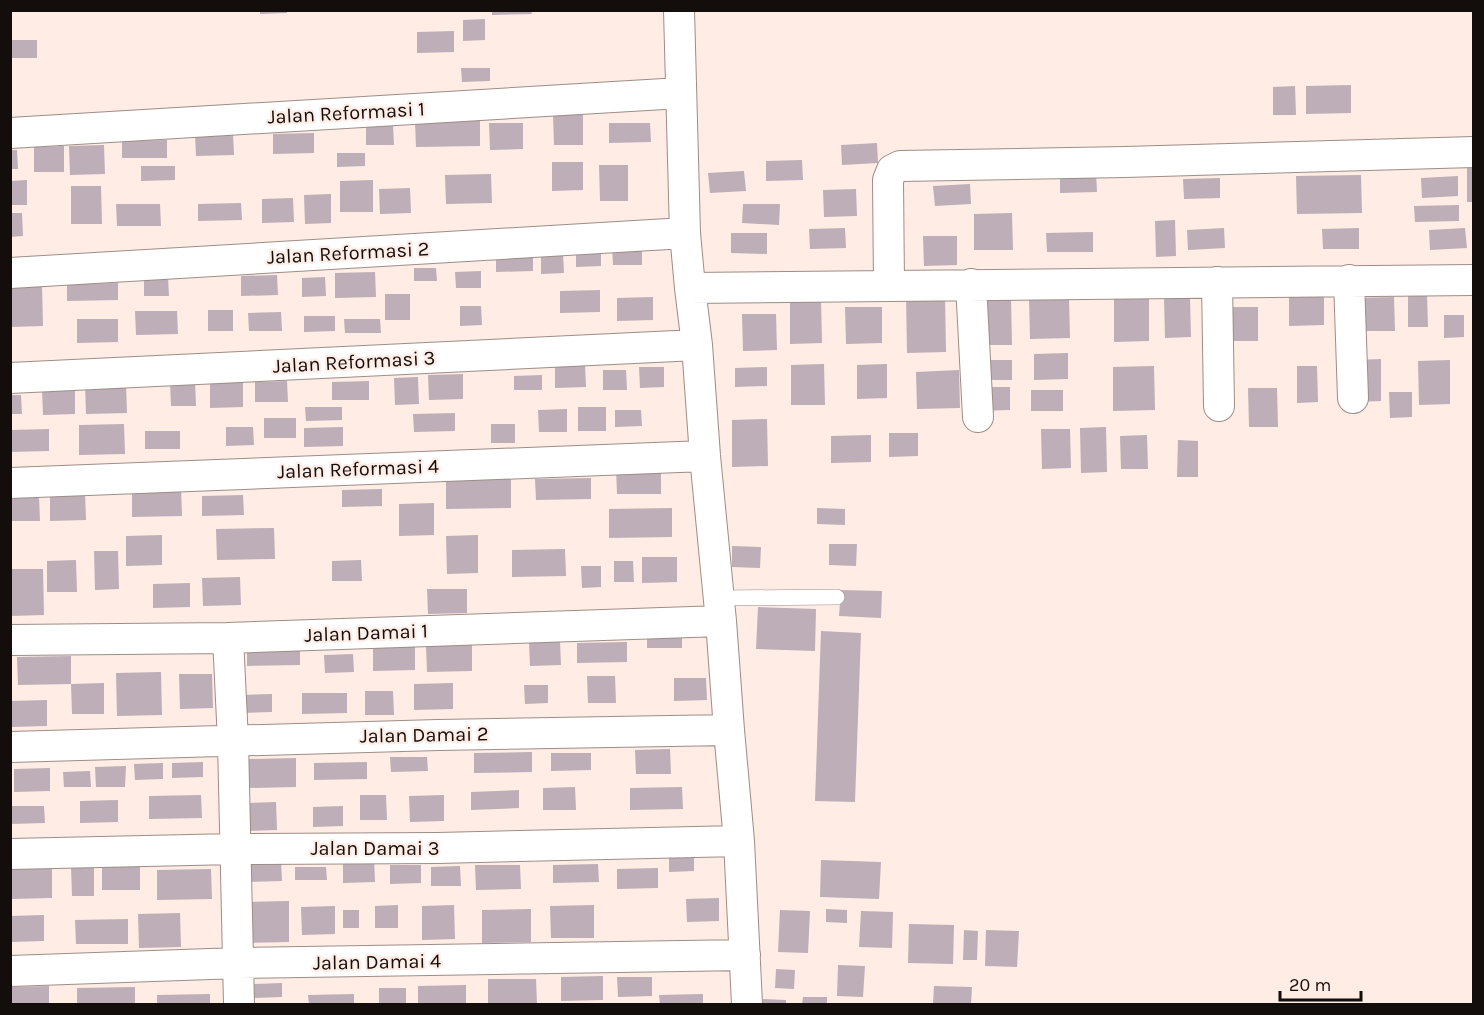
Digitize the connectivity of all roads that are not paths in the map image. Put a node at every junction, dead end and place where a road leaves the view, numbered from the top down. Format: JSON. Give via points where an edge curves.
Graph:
{"nodes":[{"id":1,"x":679,"y":10,"type":"edge"},
{"id":2,"x":681,"y":93,"type":"junction"},
{"id":3,"x":10,"y":133,"type":"edge"},
{"id":4,"x":1473,"y":152,"type":"edge"},
{"id":5,"x":686,"y":233,"type":"junction"},
{"id":6,"x":10,"y":273,"type":"edge"},
{"id":7,"x":1348,"y":280,"type":"junction"},
{"id":8,"x":1473,"y":280,"type":"edge"},
{"id":9,"x":1217,"y":282,"type":"junction"},
{"id":10,"x":971,"y":284,"type":"junction"},
{"id":11,"x":889,"y":285,"type":"junction"},
{"id":12,"x":690,"y":288,"type":"junction"},
{"id":13,"x":698,"y":345,"type":"junction"},
{"id":14,"x":10,"y":378,"type":"edge"},
{"id":15,"x":1353,"y":398,"type":"dead end"},
{"id":16,"x":1220,"y":406,"type":"dead end"},
{"id":17,"x":978,"y":417,"type":"dead end"},
{"id":18,"x":705,"y":456,"type":"junction"},
{"id":19,"x":10,"y":483,"type":"edge"},
{"id":20,"x":837,"y":597,"type":"dead end"},
{"id":21,"x":720,"y":609,"type":"junction"},
{"id":22,"x":228,"y":638,"type":"junction"},
{"id":23,"x":10,"y":640,"type":"edge"},
{"id":24,"x":729,"y":730,"type":"junction"},
{"id":25,"x":232,"y":741,"type":"junction"},
{"id":26,"x":10,"y":747,"type":"edge"},
{"id":27,"x":739,"y":841,"type":"junction"},
{"id":28,"x":235,"y":849,"type":"junction"},
{"id":29,"x":10,"y":854,"type":"edge"},
{"id":30,"x":745,"y":955,"type":"junction"},
{"id":31,"x":238,"y":963,"type":"junction"},
{"id":32,"x":10,"y":971,"type":"edge"},
{"id":33,"x":239,"y":1005,"type":"edge"},
{"id":34,"x":747,"y":1005,"type":"edge"}],
"edges":[{"from":1,"to":2,"type":"street"},
{"from":2,"to":3,"type":"street","name":"Jalan Reformasi 1"},
{"from":2,"to":5,"type":"street"},
{"from":4,"to":11,"type":"street","via":[[900,166],[892,170],[888,180]]},
{"from":5,"to":6,"type":"street","name":"Jalan Reformasi 2"},
{"from":5,"to":12,"type":"street"},
{"from":7,"to":8,"type":"street"},
{"from":7,"to":9,"type":"street"},
{"from":7,"to":15,"type":"street"},
{"from":9,"to":10,"type":"street"},
{"from":9,"to":16,"type":"street"},
{"from":10,"to":11,"type":"street"},
{"from":10,"to":17,"type":"street"},
{"from":11,"to":12,"type":"street"},
{"from":12,"to":13,"type":"street"},
{"from":13,"to":14,"type":"street","name":"Jalan Reformasi 3"},
{"from":13,"to":18,"type":"street"},
{"from":18,"to":19,"type":"street","name":"Jalan Reformasi 4"},
{"from":18,"to":21,"type":"street"},
{"from":20,"to":21,"type":"lane"},
{"from":21,"to":22,"type":"street","name":"Jalan Damai 1"},
{"from":21,"to":24,"type":"street"},
{"from":22,"to":23,"type":"street","name":"Jalan Damai 1"},
{"from":22,"to":25,"type":"street"},
{"from":24,"to":25,"type":"street","name":"Jalan Damai 2"},
{"from":24,"to":27,"type":"street"},
{"from":25,"to":26,"type":"street","name":"Jalan Damai 2"},
{"from":25,"to":28,"type":"street"},
{"from":27,"to":28,"type":"street","name":"Jalan Damai 3"},
{"from":27,"to":30,"type":"street"},
{"from":28,"to":29,"type":"street","name":"Jalan Damai 3"},
{"from":28,"to":31,"type":"street"},
{"from":30,"to":31,"type":"street","name":"Jalan Damai 4"},
{"from":30,"to":34,"type":"street"},
{"from":31,"to":32,"type":"street","name":"Jalan Damai 4"},
{"from":31,"to":33,"type":"street"}]}
